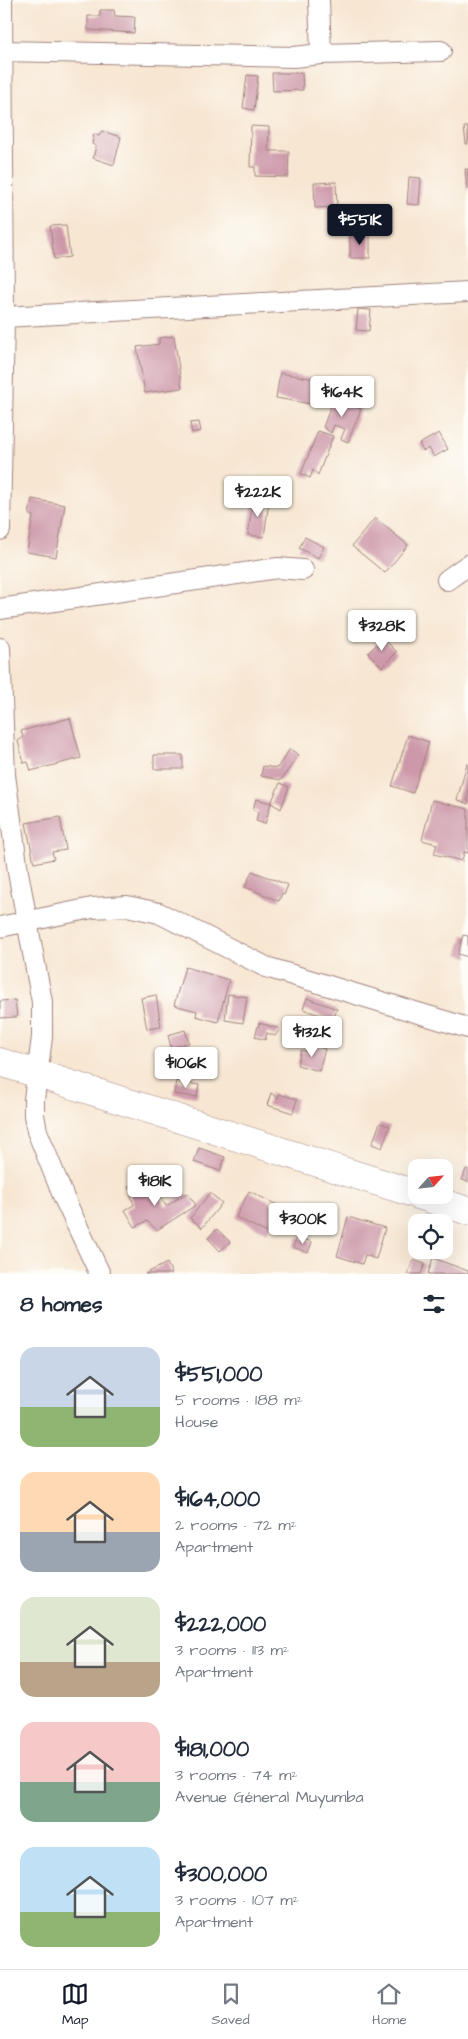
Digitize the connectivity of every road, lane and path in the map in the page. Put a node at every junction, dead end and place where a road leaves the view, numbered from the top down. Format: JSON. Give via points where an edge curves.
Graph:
{"nodes":[{"id":1,"x":2,"y":0,"type":"edge"},
{"id":2,"x":320,"y":0,"type":"edge"},
{"id":3,"x":2,"y":51,"type":"junction"},
{"id":4,"x":441,"y":51,"type":"dead end"},
{"id":5,"x":321,"y":54,"type":"junction"},
{"id":6,"x":468,"y":292,"type":"edge"},
{"id":7,"x":4,"y":317,"type":"junction"},
{"id":8,"x":0,"y":530,"type":"edge"},
{"id":9,"x":468,"y":565,"type":"edge"},
{"id":10,"x":303,"y":570,"type":"dead end"},
{"id":11,"x":447,"y":580,"type":"dead end"},
{"id":12,"x":0,"y":609,"type":"edge"},
{"id":13,"x":0,"y":648,"type":"edge"},
{"id":14,"x":27,"y":920,"type":"junction"},
{"id":15,"x":0,"y":927,"type":"edge"},
{"id":16,"x":468,"y":1028,"type":"edge"},
{"id":17,"x":0,"y":1062,"type":"edge"},
{"id":18,"x":37,"y":1073,"type":"junction"},
{"id":19,"x":408,"y":1192,"type":"edge"},
{"id":20,"x":446,"y":1204,"type":"edge"},
{"id":21,"x":468,"y":1211,"type":"edge"},
{"id":22,"x":100,"y":1274,"type":"edge"}],
"edges":[{"from":1,"to":3,"type":"street"},
{"from":2,"to":5,"type":"street"},
{"from":3,"to":5,"type":"street","via":[[294,57]]},
{"from":3,"to":7,"type":"street"},
{"from":4,"to":5,"type":"street"},
{"from":6,"to":7,"type":"street"},
{"from":7,"to":8,"type":"street"},
{"from":9,"to":11,"type":"street"},
{"from":10,"to":12,"type":"street","via":[[278,568]]},
{"from":13,"to":14,"type":"street","via":[[5,775]]},
{"from":14,"to":15,"type":"street"},
{"from":14,"to":16,"type":"street","via":[[92,908],[127,906],[159,913],[266,966]]},
{"from":14,"to":18,"type":"street","via":[[42,1002]]},
{"from":17,"to":18,"type":"street"},
{"from":18,"to":19,"type":"street"},
{"from":18,"to":22,"type":"street","via":[[34,1115],[37,1131]]},
{"from":20,"to":21,"type":"street"}]}
